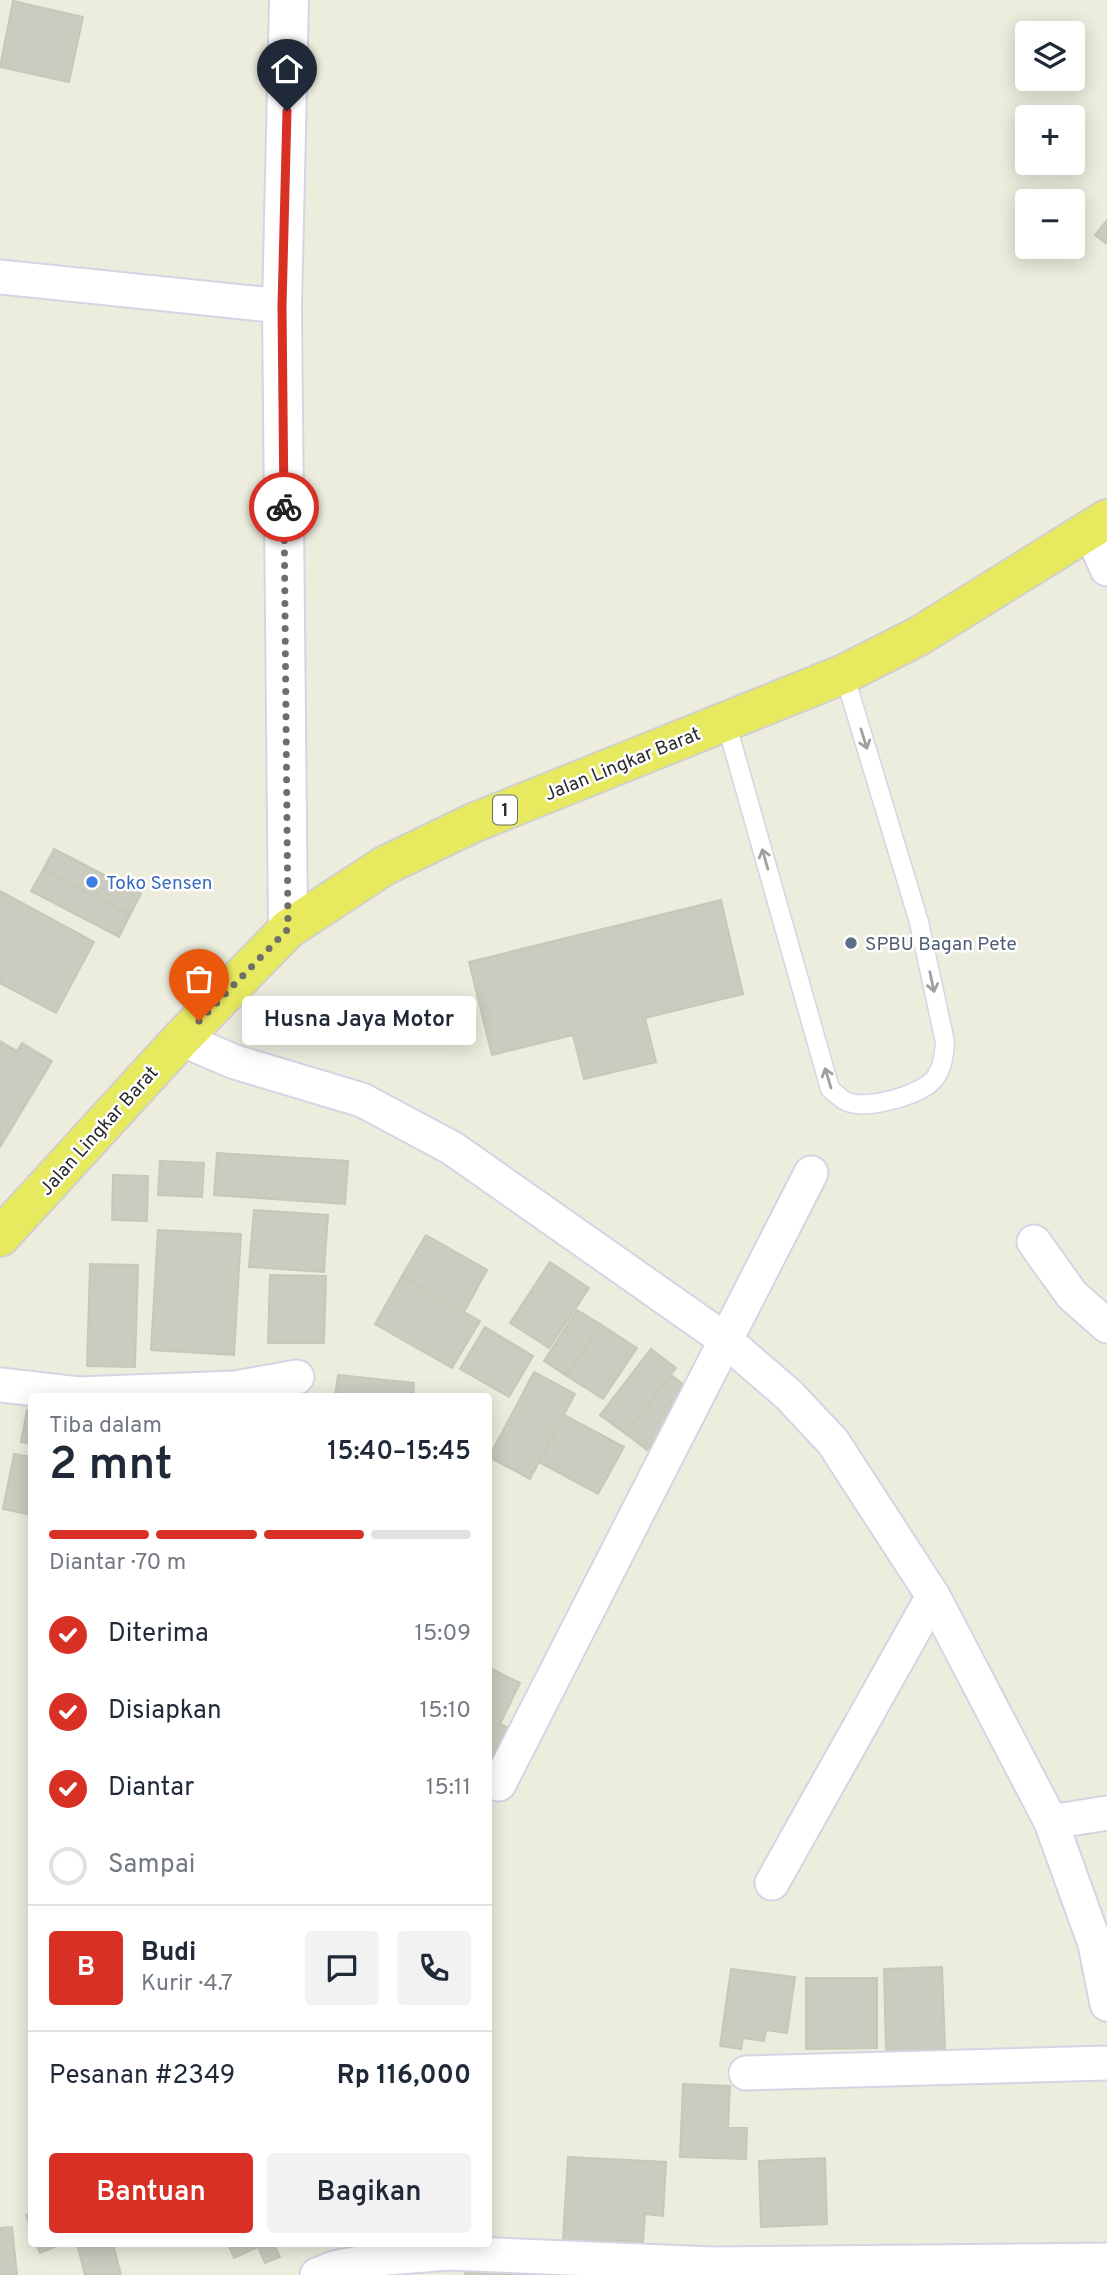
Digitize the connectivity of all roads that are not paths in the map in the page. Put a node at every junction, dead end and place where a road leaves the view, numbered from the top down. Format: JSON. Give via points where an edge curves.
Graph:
{"nodes":[{"id":1,"x":289,"y":0,"type":"edge"},
{"id":2,"x":0,"y":277,"type":"edge"},
{"id":3,"x":282,"y":306,"type":"junction"},
{"id":4,"x":1099,"y":524,"type":"edge"},
{"id":5,"x":1107,"y":569,"type":"edge"},
{"id":6,"x":844,"y":674,"type":"junction"},
{"id":7,"x":726,"y":722,"type":"junction"},
{"id":8,"x":288,"y":929,"type":"junction"},
{"id":9,"x":181,"y":1039,"type":"junction"},
{"id":10,"x":811,"y":1173,"type":"dead end"},
{"id":11,"x":0,"y":1237,"type":"edge"},
{"id":12,"x":1034,"y":1242,"type":"dead end"},
{"id":13,"x":1107,"y":1326,"type":"edge"},
{"id":14,"x":724,"y":1339,"type":"junction"},
{"id":15,"x":297,"y":1377,"type":"dead end"},
{"id":16,"x":0,"y":1385,"type":"edge"},
{"id":17,"x":235,"y":1392,"type":"edge"},
{"id":18,"x":70,"y":1393,"type":"edge"},
{"id":19,"x":157,"y":1393,"type":"edge"},
{"id":20,"x":933,"y":1596,"type":"junction"},
{"id":21,"x":499,"y":1784,"type":"dead end"},
{"id":22,"x":1107,"y":1813,"type":"edge"},
{"id":23,"x":1051,"y":1822,"type":"junction"},
{"id":24,"x":772,"y":1883,"type":"dead end"},
{"id":25,"x":1107,"y":2004,"type":"edge"},
{"id":26,"x":1107,"y":2063,"type":"edge"},
{"id":27,"x":746,"y":2073,"type":"dead end"},
{"id":28,"x":1107,"y":2260,"type":"edge"},
{"id":29,"x":317,"y":2275,"type":"edge"}],
"edges":[{"from":1,"to":3,"type":"main road"},
{"from":2,"to":3,"type":"street"},
{"from":3,"to":8,"type":"main road"},
{"from":4,"to":5,"type":"street"},
{"from":4,"to":6,"type":"highway","name":"Jalan Lingkar Barat","number":"1","via":[[919,636]]},
{"from":6,"to":7,"type":"highway","name":"Jalan Lingkar Barat","number":"1"},
{"from":6,"to":7,"type":"lane","one_way":true,"via":[[919,922],[945,1042],[944,1061],[928,1086],[888,1101],[861,1105],[846,1102],[830,1089]]},
{"from":7,"to":8,"type":"highway","name":"Jalan Lingkar Barat","number":"1","via":[[473,823],[384,866]]},
{"from":8,"to":9,"type":"highway","name":"Jalan Lingkar Barat","number":"1"},
{"from":9,"to":11,"type":"highway","name":"Jalan Lingkar Barat","number":"1"},
{"from":9,"to":14,"type":"street","via":[[235,1062],[362,1100],[452,1148]]},
{"from":10,"to":14,"type":"street"},
{"from":12,"to":13,"type":"street","via":[[1072,1295]]},
{"from":14,"to":20,"type":"street","via":[[789,1395],[833,1442]]},
{"from":14,"to":21,"type":"street"},
{"from":15,"to":17,"type":"street"},
{"from":16,"to":18,"type":"street"},
{"from":17,"to":19,"type":"street"},
{"from":20,"to":23,"type":"street"},
{"from":20,"to":24,"type":"street"},
{"from":22,"to":23,"type":"street"},
{"from":23,"to":25,"type":"street","via":[[1095,1944]]},
{"from":26,"to":27,"type":"street"},
{"from":28,"to":29,"type":"street","via":[[714,2264],[450,2253],[387,2258]]}]}
